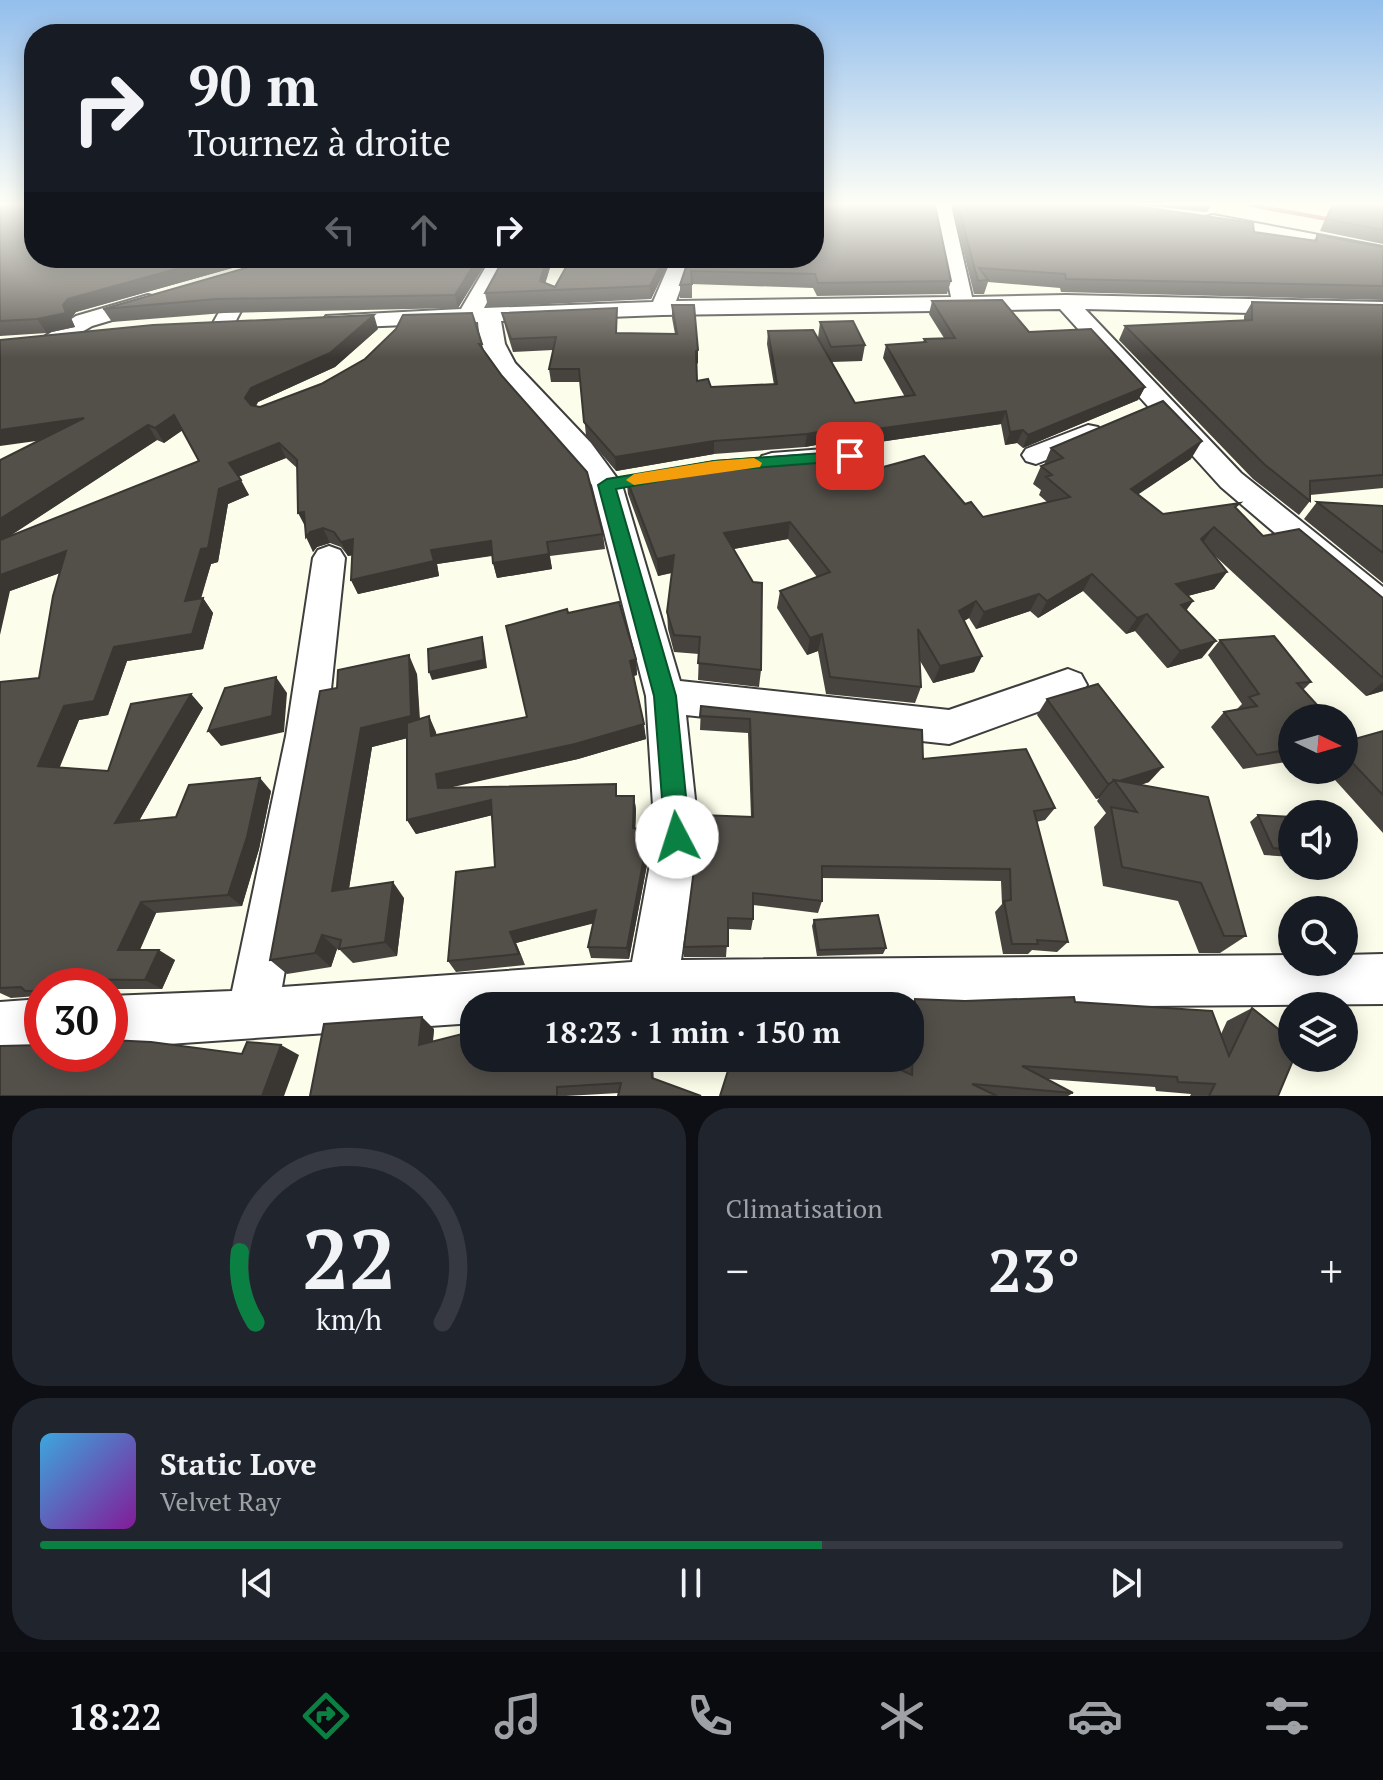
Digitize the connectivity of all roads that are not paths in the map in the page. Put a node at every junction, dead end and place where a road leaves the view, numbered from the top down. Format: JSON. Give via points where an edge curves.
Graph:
{"nodes":[{"id":1,"x":953,"y":256,"type":"edge"},
{"id":2,"x":249,"y":268,"type":"edge"},
{"id":3,"x":253,"y":268,"type":"edge"},
{"id":4,"x":497,"y":268,"type":"edge"},
{"id":5,"x":678,"y":268,"type":"edge"},
{"id":6,"x":221,"y":281,"type":"edge"},
{"id":7,"x":175,"y":294,"type":"edge"},
{"id":8,"x":1066,"y":302,"type":"junction"},
{"id":9,"x":963,"y":304,"type":"junction"},
{"id":10,"x":1359,"y":307,"type":"junction"},
{"id":11,"x":662,"y":308,"type":"junction"},
{"id":12,"x":1383,"y":309,"type":"edge"},
{"id":13,"x":479,"y":316,"type":"junction"},
{"id":14,"x":395,"y":318,"type":"junction"},
{"id":15,"x":310,"y":321,"type":"edge"},
{"id":16,"x":252,"y":323,"type":"edge"},
{"id":17,"x":1383,"y":327,"type":"edge"},
{"id":18,"x":135,"y":331,"type":"edge"},
{"id":19,"x":380,"y":347,"type":"edge"},
{"id":20,"x":1160,"y":403,"type":"junction"},
{"id":21,"x":1036,"y":455,"type":"dead end"},
{"id":22,"x":850,"y":456,"type":"dead end"},
{"id":23,"x":744,"y":464,"type":"edge"},
{"id":24,"x":329,"y":558,"type":"dead end"},
{"id":25,"x":1383,"y":606,"type":"edge"},
{"id":26,"x":1068,"y":685,"type":"dead end"},
{"id":27,"x":665,"y":696,"type":"junction"},
{"id":28,"x":1383,"y":979,"type":"edge"},
{"id":29,"x":653,"y":985,"type":"junction"},
{"id":30,"x":252,"y":1015,"type":"junction"},
{"id":31,"x":128,"y":1021,"type":"edge"},
{"id":32,"x":24,"y":1026,"type":"edge"},
{"id":33,"x":0,"y":1028,"type":"edge"}],
"edges":[{"from":1,"to":9,"type":"street"},
{"from":2,"to":6,"type":"street"},
{"from":3,"to":16,"type":"street","via":[[216,324]]},
{"from":4,"to":13,"type":"street"},
{"from":5,"to":11,"type":"street"},
{"from":7,"to":18,"type":"street","via":[[84,321],[39,344]]},
{"from":8,"to":9,"type":"street"},
{"from":8,"to":10,"type":"street"},
{"from":8,"to":20,"type":"street"},
{"from":9,"to":11,"type":"street"},
{"from":10,"to":12,"type":"street"},
{"from":10,"to":17,"type":"street"},
{"from":11,"to":13,"type":"street"},
{"from":13,"to":14,"type":"street"},
{"from":13,"to":27,"type":"street","via":[[510,373],[597,466],[622,482]]},
{"from":14,"to":15,"type":"street"},
{"from":14,"to":19,"type":"street","via":[[391,337]]},
{"from":20,"to":21,"type":"street"},
{"from":20,"to":25,"type":"street","via":[[1231,480]]},
{"from":22,"to":23,"type":"street"},
{"from":24,"to":30,"type":"street","via":[[306,736]]},
{"from":26,"to":27,"type":"street","via":[[949,727]]},
{"from":27,"to":29,"type":"street","via":[[677,837]]},
{"from":28,"to":29,"type":"street"},
{"from":29,"to":30,"type":"street"},
{"from":30,"to":31,"type":"street"},
{"from":32,"to":33,"type":"street"}]}
